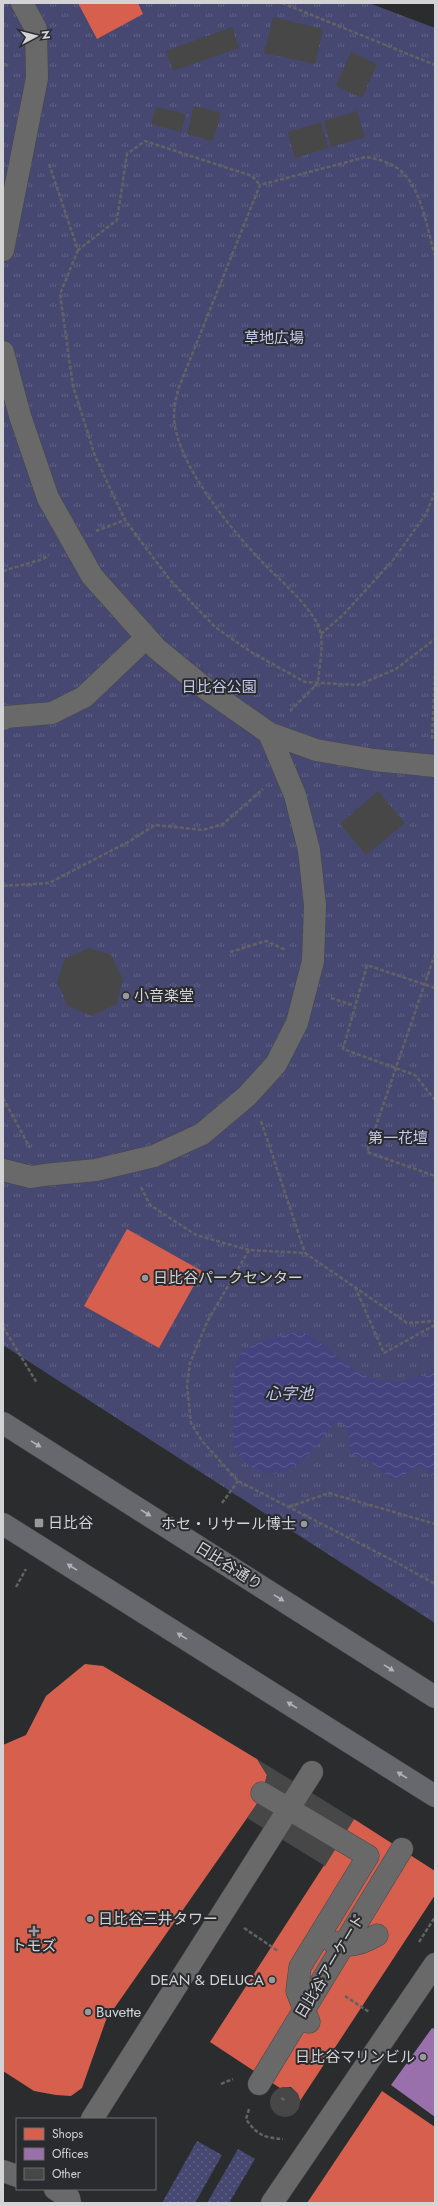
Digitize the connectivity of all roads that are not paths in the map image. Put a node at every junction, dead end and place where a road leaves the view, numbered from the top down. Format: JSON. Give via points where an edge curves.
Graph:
{"nodes":[{"id":1,"x":22,"y":3,"type":"edge"},
{"id":2,"x":3,"y":250,"type":"edge"},
{"id":3,"x":3,"y":352,"type":"edge"},
{"id":4,"x":146,"y":638,"type":"junction"},
{"id":5,"x":3,"y":719,"type":"edge"},
{"id":6,"x":269,"y":732,"type":"junction"},
{"id":7,"x":433,"y":766,"type":"edge"},
{"id":8,"x":3,"y":1170,"type":"edge"},
{"id":9,"x":3,"y":1423,"type":"edge"},
{"id":10,"x":3,"y":1524,"type":"edge"},
{"id":11,"x":435,"y":1697,"type":"edge"},
{"id":12,"x":312,"y":1772,"type":"dead end"},
{"id":13,"x":262,"y":1793,"type":"dead end"},
{"id":14,"x":435,"y":1796,"type":"edge"},
{"id":15,"x":402,"y":1849,"type":"dead end"},
{"id":16,"x":377,"y":1935,"type":"dead end"},
{"id":17,"x":319,"y":1937,"type":"junction"},
{"id":18,"x":435,"y":1964,"type":"edge"},
{"id":19,"x":309,"y":2022,"type":"dead end"},
{"id":20,"x":259,"y":2084,"type":"dead end"},
{"id":21,"x":93,"y":2118,"type":"edge"},
{"id":22,"x":3,"y":2171,"type":"edge"},
{"id":23,"x":16,"y":2176,"type":"edge"},
{"id":24,"x":57,"y":2190,"type":"edge"},
{"id":25,"x":70,"y":2203,"type":"edge"},
{"id":26,"x":272,"y":2203,"type":"edge"}],
"edges":[{"from":1,"to":2,"type":"street","via":[[36,29],[37,78]]},
{"from":3,"to":4,"type":"street","via":[[20,416],[48,498],[92,576]]},
{"from":4,"to":5,"type":"street","via":[[84,696],[52,713],[6,716]]},
{"from":4,"to":6,"type":"street","via":[[206,689]]},
{"from":6,"to":7,"type":"street","via":[[316,750],[374,760]]},
{"from":6,"to":8,"type":"street","via":[[295,795],[309,850],[315,906],[313,961],[297,1023],[276,1064],[252,1091],[202,1134],[154,1156],[96,1170],[44,1175],[31,1176]]},
{"from":9,"to":11,"type":"main road","name":"日比谷通り","one_way":true},
{"from":14,"to":10,"type":"main road","one_way":true},
{"from":12,"to":21,"type":"street"},
{"from":13,"to":17,"type":"street","via":[[368,1856]]},
{"from":15,"to":20,"type":"street","name":"日比谷アーケード"},
{"from":16,"to":17,"type":"street","via":[[353,1945],[338,1944]]},
{"from":17,"to":19,"type":"street","via":[[300,1968],[297,1991]]},
{"from":18,"to":26,"type":"street"},
{"from":22,"to":23,"type":"street"},
{"from":24,"to":25,"type":"street","via":[[69,2198]]}]}
